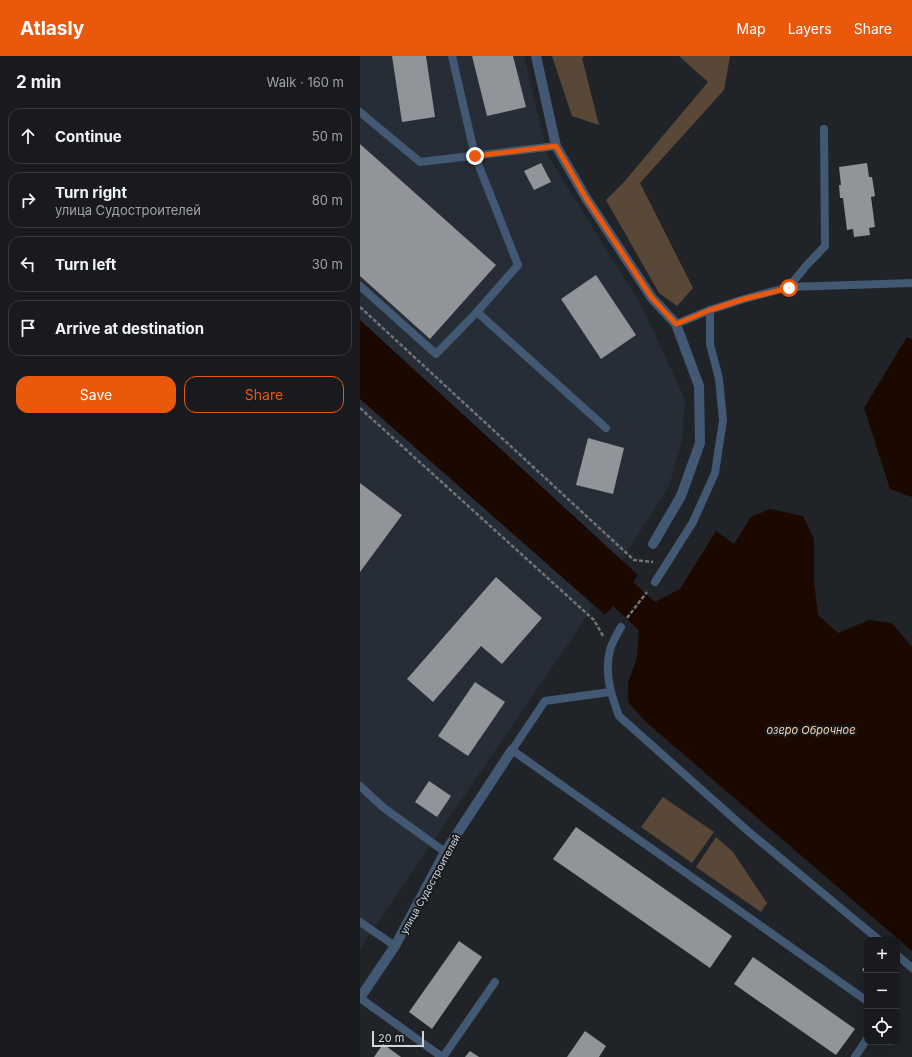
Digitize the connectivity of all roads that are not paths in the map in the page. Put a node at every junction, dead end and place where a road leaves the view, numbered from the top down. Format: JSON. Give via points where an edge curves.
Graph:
{"nodes":[{"id":1,"x":452,"y":56,"type":"edge"},
{"id":2,"x":536,"y":56,"type":"edge"},
{"id":3,"x":360,"y":112,"type":"edge"},
{"id":4,"x":824,"y":129,"type":"dead end"},
{"id":5,"x":556,"y":146,"type":"junction"},
{"id":6,"x":475,"y":156,"type":"junction"},
{"id":7,"x":912,"y":283,"type":"edge"},
{"id":8,"x":360,"y":286,"type":"edge"},
{"id":9,"x":789,"y":288,"type":"junction"},
{"id":10,"x":710,"y":310,"type":"junction"},
{"id":11,"x":477,"y":312,"type":"junction"},
{"id":12,"x":676,"y":324,"type":"junction"},
{"id":13,"x":606,"y":428,"type":"dead end"},
{"id":14,"x":653,"y":544,"type":"dead end"},
{"id":15,"x":652,"y":585,"type":"road end"},
{"id":16,"x":623,"y":624,"type":"road end"},
{"id":17,"x":610,"y":692,"type":"junction"},
{"id":18,"x":512,"y":750,"type":"junction"},
{"id":19,"x":360,"y":786,"type":"edge"},
{"id":20,"x":446,"y":852,"type":"junction"},
{"id":21,"x":360,"y":922,"type":"edge"},
{"id":22,"x":875,"y":937,"type":"edge"},
{"id":23,"x":395,"y":946,"type":"junction"},
{"id":24,"x":900,"y":958,"type":"edge"},
{"id":25,"x":912,"y":968,"type":"edge"},
{"id":26,"x":495,"y":982,"type":"dead end"},
{"id":27,"x":360,"y":998,"type":"edge"},
{"id":28,"x":864,"y":999,"type":"edge"},
{"id":29,"x":864,"y":1044,"type":"edge"},
{"id":30,"x":443,"y":1057,"type":"edge"},
{"id":31,"x":855,"y":1057,"type":"edge"}],
"edges":[{"from":1,"to":6,"type":"lane"},
{"from":2,"to":5,"type":"street"},
{"from":3,"to":6,"type":"lane","via":[[420,162]]},
{"from":4,"to":9,"type":"lane","via":[[825,246]]},
{"from":5,"to":6,"type":"lane"},
{"from":5,"to":12,"type":"street","via":[[586,198],[652,298]]},
{"from":6,"to":11,"type":"lane","via":[[518,265]]},
{"from":7,"to":9,"type":"lane"},
{"from":8,"to":11,"type":"lane","via":[[436,354]]},
{"from":9,"to":10,"type":"lane"},
{"from":10,"to":12,"type":"lane"},
{"from":10,"to":15,"type":"lane","via":[[710,344],[720,379],[723,420],[715,473],[693,522]]},
{"from":11,"to":13,"type":"lane"},
{"from":12,"to":14,"type":"street","via":[[699,386],[700,443],[681,496]]},
{"from":16,"to":17,"type":"lane","via":[[610,649],[607,666]]},
{"from":17,"to":18,"type":"lane","via":[[545,701]]},
{"from":17,"to":22,"type":"lane","via":[[619,716],[749,832]]},
{"from":18,"to":20,"type":"street","name":"улица Судостроителей"},
{"from":18,"to":28,"type":"lane"},
{"from":19,"to":20,"type":"lane","via":[[384,808]]},
{"from":20,"to":23,"type":"street","name":"улица Судостроителей"},
{"from":21,"to":23,"type":"lane"},
{"from":23,"to":27,"type":"street","name":"улица Судостроителей"},
{"from":24,"to":25,"type":"lane"},
{"from":26,"to":30,"type":"lane"},
{"from":27,"to":30,"type":"lane"},
{"from":29,"to":31,"type":"lane"}]}
